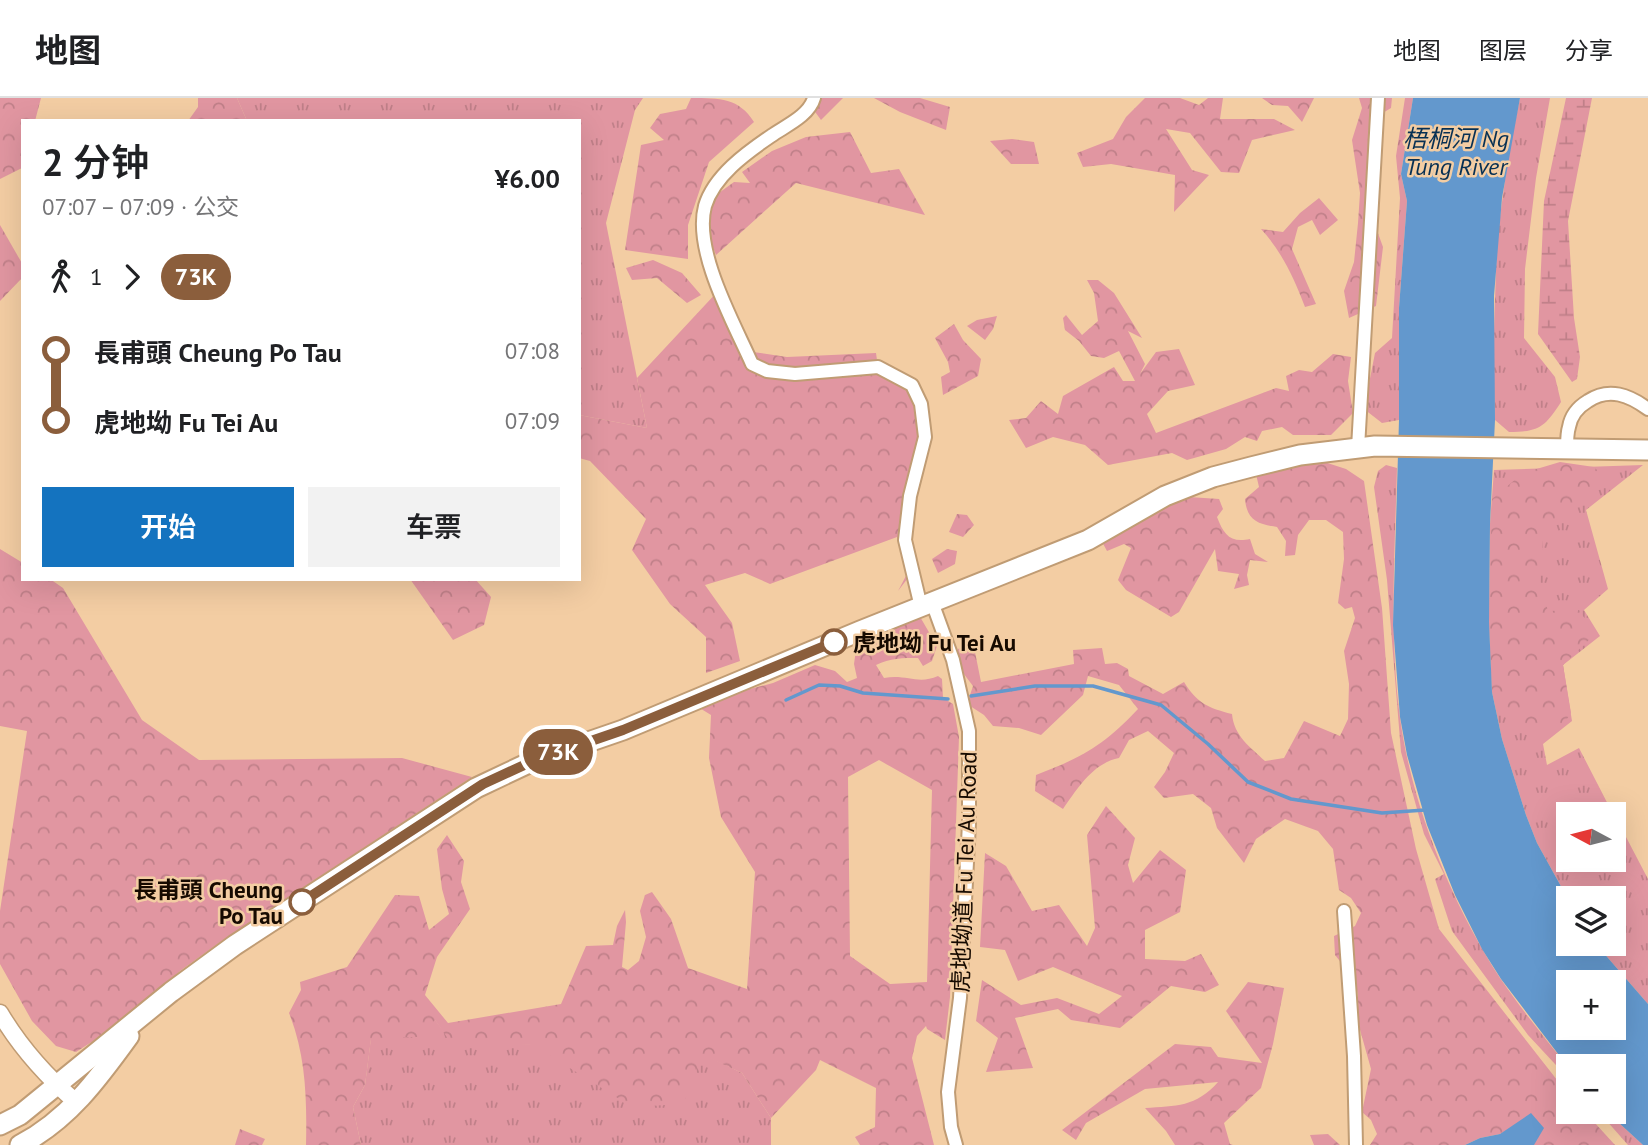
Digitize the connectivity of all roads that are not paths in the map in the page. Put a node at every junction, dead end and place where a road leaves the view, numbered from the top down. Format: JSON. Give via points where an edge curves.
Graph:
{"nodes":[{"id":1,"x":814,"y":98,"type":"edge"},
{"id":2,"x":1378,"y":98,"type":"edge"},
{"id":3,"x":1648,"y":409,"type":"edge"},
{"id":4,"x":1367,"y":447,"type":"junction"},
{"id":5,"x":1567,"y":449,"type":"junction"},
{"id":6,"x":1648,"y":450,"type":"edge"},
{"id":7,"x":926,"y":605,"type":"junction"},
{"id":8,"x":1343,"y":911,"type":"dead end"},
{"id":9,"x":0,"y":1013,"type":"edge"},
{"id":10,"x":142,"y":1018,"type":"junction"},
{"id":11,"x":58,"y":1086,"type":"junction"},
{"id":12,"x":76,"y":1102,"type":"junction"},
{"id":13,"x":0,"y":1125,"type":"edge"},
{"id":14,"x":20,"y":1145,"type":"edge"},
{"id":15,"x":956,"y":1145,"type":"edge"},
{"id":16,"x":1356,"y":1145,"type":"edge"}],
"edges":[{"from":1,"to":7,"type":"street","name":"虎地坳道 Fu Tei Au Road","via":[[803,115],[738,160],[711,192],[704,223],[709,266],[752,364],[767,371],[795,373],[878,367],[912,385],[921,404],[925,437],[905,540]]},
{"from":2,"to":4,"type":"street"},
{"from":3,"to":5,"type":"street","via":[[1632,397],[1598,395],[1578,407],[1569,425]]},
{"from":4,"to":5,"type":"main road"},
{"from":4,"to":7,"type":"main road","via":[[1300,455],[1213,477],[1165,496],[1088,540]]},
{"from":5,"to":6,"type":"main road"},
{"from":7,"to":10,"type":"main road","via":[[623,730],[533,761],[476,788],[235,945]]},
{"from":7,"to":15,"type":"street","name":"虎地坳道 Fu Tei Au Road","via":[[953,660],[970,740],[960,998],[948,1092]]},
{"from":8,"to":16,"type":"street"},
{"from":9,"to":11,"type":"street","via":[[22,1047]]},
{"from":10,"to":11,"type":"main road"},
{"from":10,"to":12,"type":"main road","via":[[95,1084]]},
{"from":11,"to":12,"type":"street"},
{"from":11,"to":13,"type":"main road"},
{"from":12,"to":14,"type":"main road","via":[[57,1122]]}]}
